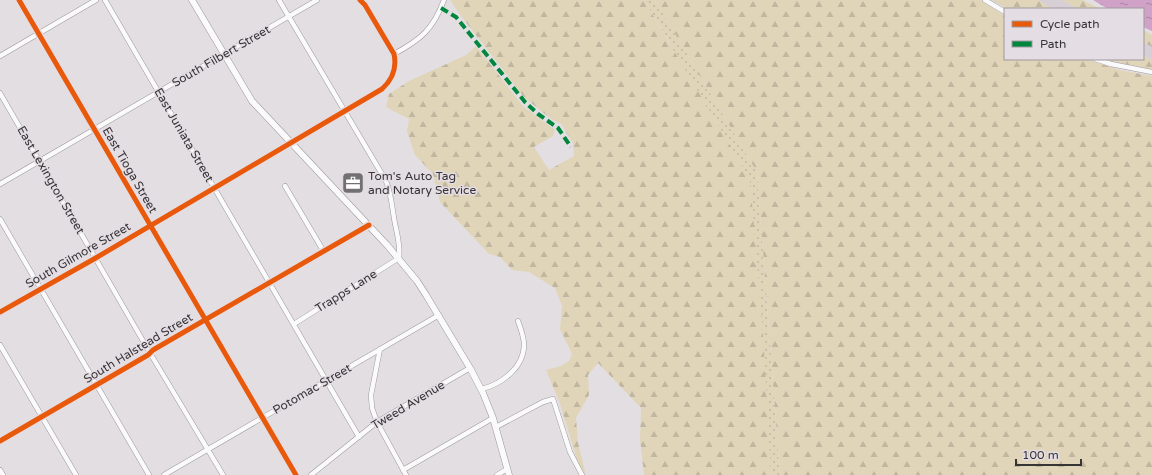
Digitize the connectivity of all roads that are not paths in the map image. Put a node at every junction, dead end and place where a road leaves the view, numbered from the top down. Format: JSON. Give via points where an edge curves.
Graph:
{"nodes":[{"id":1,"x":20,"y":0,"type":"edge"},
{"id":2,"x":96,"y":0,"type":"edge"},
{"id":3,"x":105,"y":0,"type":"edge"},
{"id":4,"x":192,"y":0,"type":"edge"},
{"id":5,"x":279,"y":0,"type":"edge"},
{"id":6,"x":317,"y":0,"type":"edge"},
{"id":7,"x":362,"y":0,"type":"edge"},
{"id":8,"x":444,"y":0,"type":"edge"},
{"id":9,"x":986,"y":0,"type":"edge"},
{"id":10,"x":1004,"y":11,"type":"edge"},
{"id":11,"x":289,"y":16,"type":"junction"},
{"id":12,"x":39,"y":33,"type":"junction"},
{"id":13,"x":224,"y":54,"type":"junction"},
{"id":14,"x":394,"y":54,"type":"junction"},
{"id":15,"x":0,"y":56,"type":"edge"},
{"id":16,"x":1099,"y":60,"type":"edge"},
{"id":17,"x":1152,"y":72,"type":"edge"},
{"id":18,"x":159,"y":92,"type":"junction"},
{"id":19,"x":0,"y":93,"type":"edge"},
{"id":20,"x":344,"y":112,"type":"junction"},
{"id":21,"x":95,"y":129,"type":"junction"},
{"id":22,"x":291,"y":143,"type":"junction"},
{"id":23,"x":40,"y":161,"type":"junction"},
{"id":24,"x":0,"y":184,"type":"edge"},
{"id":25,"x":285,"y":186,"type":"dead end"},
{"id":26,"x":214,"y":188,"type":"junction"},
{"id":27,"x":0,"y":219,"type":"edge"},
{"id":28,"x":150,"y":225,"type":"junction"},
{"id":29,"x":369,"y":225,"type":"junction"},
{"id":30,"x":324,"y":252,"type":"junction"},
{"id":31,"x":96,"y":257,"type":"junction"},
{"id":32,"x":399,"y":258,"type":"junction"},
{"id":33,"x":270,"y":283,"type":"junction"},
{"id":34,"x":41,"y":289,"type":"junction"},
{"id":35,"x":0,"y":312,"type":"edge"},
{"id":36,"x":439,"y":316,"type":"junction"},
{"id":37,"x":206,"y":320,"type":"junction"},
{"id":38,"x":518,"y":321,"type":"dead end"},
{"id":39,"x":294,"y":324,"type":"junction"},
{"id":40,"x":0,"y":345,"type":"edge"},
{"id":41,"x":380,"y":350,"type":"junction"},
{"id":42,"x":150,"y":353,"type":"junction"},
{"id":43,"x":470,"y":368,"type":"junction"},
{"id":44,"x":326,"y":380,"type":"junction"},
{"id":45,"x":96,"y":385,"type":"junction"},
{"id":46,"x":482,"y":389,"type":"junction"},
{"id":47,"x":42,"y":416,"type":"junction"},
{"id":48,"x":263,"y":418,"type":"junction"},
{"id":49,"x":493,"y":418,"type":"junction"},
{"id":50,"x":377,"y":422,"type":"junction"},
{"id":51,"x":496,"y":427,"type":"junction"},
{"id":52,"x":359,"y":437,"type":"junction"},
{"id":53,"x":0,"y":440,"type":"edge"},
{"id":54,"x":208,"y":450,"type":"junction"},
{"id":55,"x":0,"y":470,"type":"edge"},
{"id":56,"x":403,"y":470,"type":"junction"},
{"id":57,"x":508,"y":472,"type":"edge"},
{"id":58,"x":3,"y":475,"type":"edge"},
{"id":59,"x":76,"y":475,"type":"edge"},
{"id":60,"x":149,"y":475,"type":"edge"},
{"id":61,"x":164,"y":475,"type":"edge"},
{"id":62,"x":222,"y":475,"type":"edge"},
{"id":63,"x":296,"y":475,"type":"edge"},
{"id":64,"x":311,"y":475,"type":"edge"},
{"id":65,"x":406,"y":475,"type":"edge"},
{"id":66,"x":497,"y":475,"type":"edge"},
{"id":67,"x":582,"y":475,"type":"edge"}],
"edges":[{"from":1,"to":12,"type":"street","name":"East Tioga Street"},
{"from":2,"to":12,"type":"street"},
{"from":3,"to":18,"type":"street","name":"East Juniata Street"},
{"from":4,"to":13,"type":"main road"},
{"from":5,"to":11,"type":"street"},
{"from":6,"to":11,"type":"street","name":"South Filbert Street"},
{"from":7,"to":14,"type":"street"},
{"from":8,"to":14,"type":"street","via":[[426,32],[413,44]]},
{"from":9,"to":10,"type":"street"},
{"from":11,"to":13,"type":"street","name":"South Filbert Street"},
{"from":11,"to":20,"type":"street"},
{"from":12,"to":15,"type":"street"},
{"from":12,"to":21,"type":"street","name":"East Tioga Street"},
{"from":13,"to":18,"type":"street","name":"South Filbert Street"},
{"from":13,"to":22,"type":"main road","via":[[252,101]]},
{"from":14,"to":20,"type":"street","via":[[393,74],[386,85]]},
{"from":16,"to":17,"type":"street"},
{"from":18,"to":21,"type":"street","name":"South Filbert Street"},
{"from":18,"to":26,"type":"street","name":"East Juniata Street"},
{"from":19,"to":23,"type":"street","name":"East Lexington Street"},
{"from":20,"to":22,"type":"street","name":"South Gilmore Street"},
{"from":20,"to":32,"type":"street","via":[[388,186]]},
{"from":21,"to":23,"type":"street","name":"South Filbert Street"},
{"from":21,"to":28,"type":"street","name":"East Tioga Street"},
{"from":22,"to":26,"type":"street","name":"South Gilmore Street"},
{"from":22,"to":29,"type":"main road"},
{"from":23,"to":24,"type":"street","name":"South Filbert Street"},
{"from":23,"to":31,"type":"street","name":"East Lexington Street"},
{"from":25,"to":30,"type":"street"},
{"from":26,"to":28,"type":"street","name":"South Gilmore Street"},
{"from":26,"to":33,"type":"street","name":"East Juniata Street"},
{"from":27,"to":34,"type":"street"},
{"from":28,"to":31,"type":"street","name":"South Gilmore Street"},
{"from":28,"to":37,"type":"street","name":"East Tioga Street"},
{"from":29,"to":30,"type":"street","name":"South Halstead Street"},
{"from":29,"to":32,"type":"main road"},
{"from":30,"to":33,"type":"street","name":"South Halstead Street"},
{"from":31,"to":34,"type":"street","name":"South Gilmore Street"},
{"from":31,"to":42,"type":"street","name":"East Lexington Street"},
{"from":32,"to":36,"type":"main road"},
{"from":32,"to":39,"type":"street","name":"Trapps Lane"},
{"from":33,"to":37,"type":"street","name":"South Halstead Street"},
{"from":33,"to":39,"type":"street","name":"East Juniata Street"},
{"from":34,"to":35,"type":"street","name":"South Gilmore Street"},
{"from":34,"to":45,"type":"street"},
{"from":36,"to":41,"type":"street","name":"Potomac Street"},
{"from":36,"to":43,"type":"main road"},
{"from":37,"to":42,"type":"street","name":"South Halstead Street"},
{"from":37,"to":48,"type":"street","name":"East Tioga Street"},
{"from":38,"to":46,"type":"street","via":[[524,339],[520,360],[502,381]]},
{"from":39,"to":44,"type":"street","name":"East Juniata Street"},
{"from":40,"to":47,"type":"street"},
{"from":41,"to":44,"type":"street","name":"Potomac Street"},
{"from":41,"to":50,"type":"street","via":[[371,395]]},
{"from":42,"to":45,"type":"street","name":"South Halstead Street"},
{"from":42,"to":54,"type":"street","name":"East Lexington Street"},
{"from":43,"to":46,"type":"main road"},
{"from":43,"to":50,"type":"street","name":"Tweed Avenue"},
{"from":44,"to":48,"type":"street","name":"Potomac Street"},
{"from":44,"to":52,"type":"street","name":"East Juniata Street"},
{"from":45,"to":47,"type":"street","name":"South Halstead Street"},
{"from":45,"to":60,"type":"street"},
{"from":46,"to":49,"type":"main road"},
{"from":47,"to":53,"type":"street","name":"South Halstead Street"},
{"from":47,"to":59,"type":"street"},
{"from":48,"to":54,"type":"street","name":"Potomac Street"},
{"from":48,"to":63,"type":"street","name":"East Tioga Street"},
{"from":49,"to":51,"type":"main road"},
{"from":49,"to":56,"type":"street"},
{"from":50,"to":52,"type":"street","name":"Tweed Avenue"},
{"from":50,"to":56,"type":"street"},
{"from":51,"to":57,"type":"main road"},
{"from":51,"to":67,"type":"street","via":[[553,399],[570,452]]},
{"from":52,"to":64,"type":"street","name":"Tweed Avenue"},
{"from":54,"to":61,"type":"street","name":"Potomac Street"},
{"from":54,"to":62,"type":"street","name":"East Lexington Street"},
{"from":55,"to":58,"type":"street"},
{"from":56,"to":65,"type":"street"},
{"from":57,"to":66,"type":"street"}]}
